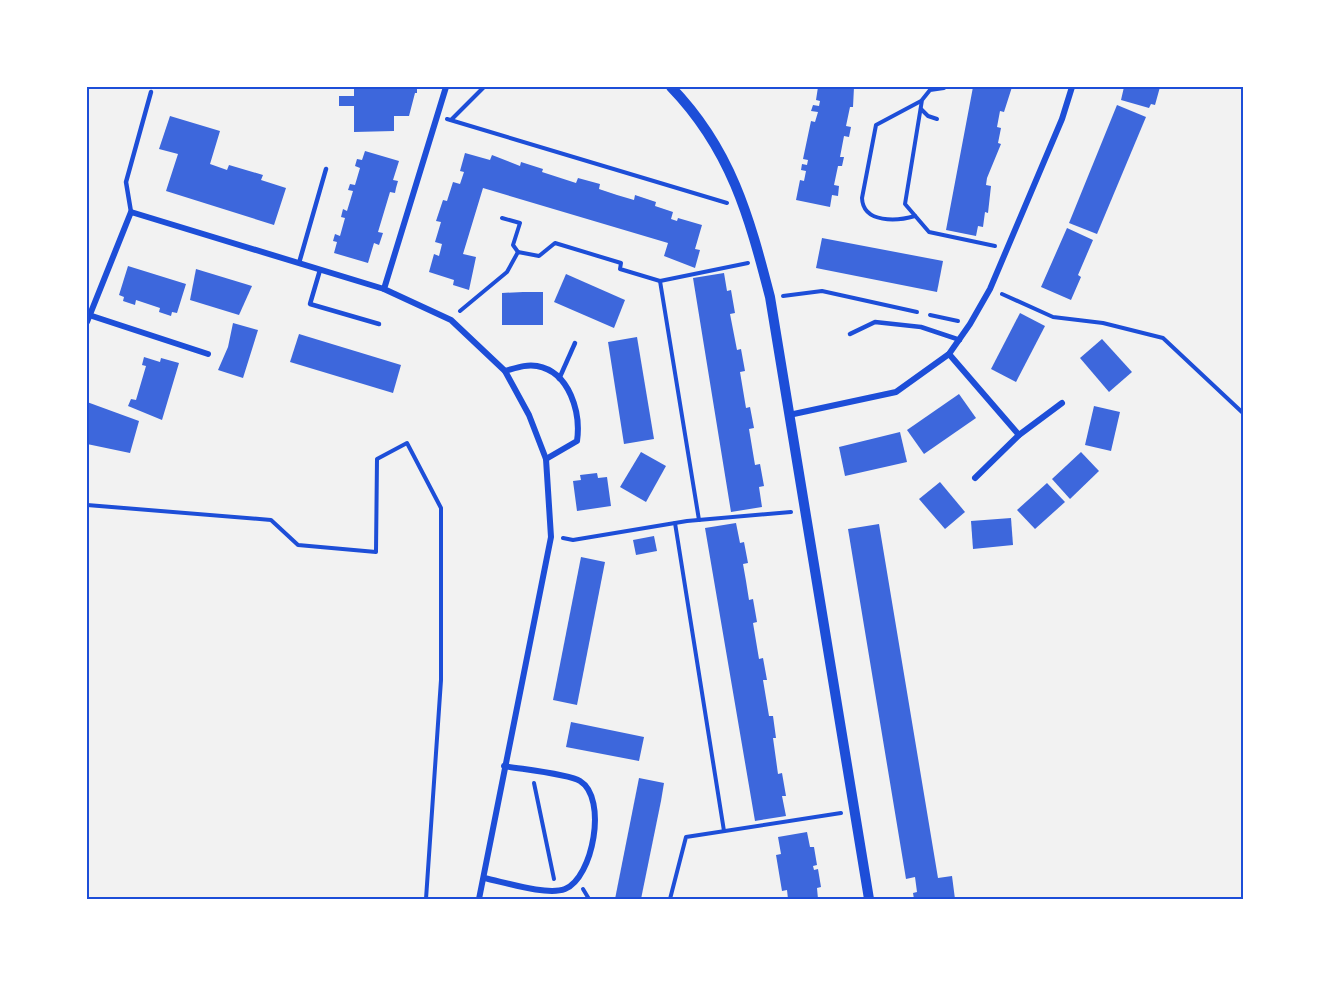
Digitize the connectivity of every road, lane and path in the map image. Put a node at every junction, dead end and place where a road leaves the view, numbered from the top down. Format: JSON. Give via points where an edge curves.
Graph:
{"nodes":[{"id":1,"x":446,"y":87,"type":"edge"},
{"id":2,"x":484,"y":87,"type":"edge"},
{"id":3,"x":671,"y":87,"type":"edge"},
{"id":4,"x":1072,"y":87,"type":"edge"},
{"id":5,"x":944,"y":88,"type":"edge"},
{"id":6,"x":150,"y":92,"type":"dead end"},
{"id":7,"x":922,"y":100,"type":"junction"},
{"id":8,"x":921,"y":108,"type":"junction"},
{"id":9,"x":437,"y":116,"type":"junction"},
{"id":10,"x":937,"y":119,"type":"dead end"},
{"id":11,"x":451,"y":120,"type":"junction"},
{"id":12,"x":326,"y":169,"type":"dead end"},
{"id":13,"x":746,"y":208,"type":"junction"},
{"id":14,"x":131,"y":212,"type":"junction"},
{"id":15,"x":915,"y":216,"type":"junction"},
{"id":16,"x":502,"y":218,"type":"dead end"},
{"id":17,"x":1007,"y":248,"type":"junction"},
{"id":18,"x":518,"y":252,"type":"junction"},
{"id":19,"x":760,"y":261,"type":"junction"},
{"id":20,"x":299,"y":263,"type":"junction"},
{"id":21,"x":320,"y":270,"type":"junction"},
{"id":22,"x":660,"y":281,"type":"junction"},
{"id":23,"x":384,"y":289,"type":"junction"},
{"id":24,"x":990,"y":289,"type":"junction"},
{"id":25,"x":770,"y":297,"type":"junction"},
{"id":26,"x":89,"y":315,"type":"junction"},
{"id":27,"x":451,"y":320,"type":"junction"},
{"id":28,"x":87,"y":322,"type":"edge"},
{"id":29,"x":379,"y":324,"type":"dead end"},
{"id":30,"x":970,"y":324,"type":"junction"},
{"id":31,"x":850,"y":334,"type":"dead end"},
{"id":32,"x":960,"y":340,"type":"junction"},
{"id":33,"x":575,"y":343,"type":"dead end"},
{"id":34,"x":208,"y":354,"type":"dead end"},
{"id":35,"x":949,"y":354,"type":"junction"},
{"id":36,"x":506,"y":371,"type":"junction"},
{"id":37,"x":559,"y":379,"type":"junction"},
{"id":38,"x":1062,"y":403,"type":"dead end"},
{"id":39,"x":1244,"y":414,"type":"edge"},
{"id":40,"x":789,"y":415,"type":"junction"},
{"id":41,"x":1019,"y":435,"type":"junction"},
{"id":42,"x":546,"y":459,"type":"junction"},
{"id":43,"x":975,"y":478,"type":"dead end"},
{"id":44,"x":87,"y":505,"type":"edge"},
{"id":45,"x":805,"y":511,"type":"junction"},
{"id":46,"x":699,"y":520,"type":"junction"},
{"id":47,"x":675,"y":523,"type":"junction"},
{"id":48,"x":551,"y":537,"type":"junction"},
{"id":49,"x":504,"y":766,"type":"junction"},
{"id":50,"x":532,"y":771,"type":"junction"},
{"id":51,"x":854,"y":811,"type":"junction"},
{"id":52,"x":724,"y":831,"type":"junction"},
{"id":53,"x":484,"y":878,"type":"junction"},
{"id":54,"x":557,"y":891,"type":"junction"},
{"id":55,"x":426,"y":899,"type":"edge"},
{"id":56,"x":479,"y":899,"type":"edge"},
{"id":57,"x":670,"y":899,"type":"edge"},
{"id":58,"x":869,"y":899,"type":"edge"}],
"edges":[{"from":1,"to":9,"type":"street"},
{"from":2,"to":11,"type":"path"},
{"from":3,"to":13,"type":"street","via":[[723,155]]},
{"from":4,"to":17,"type":"street"},
{"from":5,"to":7,"type":"path","via":[[930,90]]},
{"from":6,"to":14,"type":"lane","via":[[126,182]]},
{"from":7,"to":8,"type":"path"},
{"from":7,"to":15,"type":"path","via":[[876,125],[862,198],[862,205],[871,215],[897,221]]},
{"from":8,"to":10,"type":"path"},
{"from":8,"to":15,"type":"path","via":[[905,204]]},
{"from":9,"to":11,"type":"path"},
{"from":9,"to":23,"type":"street"},
{"from":11,"to":13,"type":"path"},
{"from":12,"to":20,"type":"lane"},
{"from":13,"to":19,"type":"street"},
{"from":14,"to":20,"type":"street"},
{"from":14,"to":26,"type":"street"},
{"from":15,"to":17,"type":"path","via":[[929,232],[940,236]]},
{"from":16,"to":18,"type":"path","via":[[519,223],[513,245]]},
{"from":17,"to":24,"type":"street"},
{"from":18,"to":22,"type":"path","via":[[539,256],[555,243],[621,263],[620,269]]},
{"from":18,"to":27,"type":"path","via":[[507,272]]},
{"from":19,"to":22,"type":"path"},
{"from":19,"to":25,"type":"street"},
{"from":20,"to":21,"type":"street"},
{"from":21,"to":23,"type":"street"},
{"from":21,"to":29,"type":"lane","via":[[310,304]]},
{"from":22,"to":46,"type":"path"},
{"from":23,"to":27,"type":"street"},
{"from":24,"to":30,"type":"street"},
{"from":24,"to":39,"type":"path","via":[[1053,317],[1103,323],[1163,338]]},
{"from":25,"to":30,"type":"path","via":[[822,291]]},
{"from":25,"to":40,"type":"street"},
{"from":26,"to":28,"type":"street"},
{"from":26,"to":34,"type":"street"},
{"from":27,"to":36,"type":"street"},
{"from":30,"to":32,"type":"street"},
{"from":31,"to":32,"type":"lane","via":[[874,322],[921,327]]},
{"from":32,"to":35,"type":"street"},
{"from":33,"to":37,"type":"lane"},
{"from":35,"to":40,"type":"street","via":[[896,392]]},
{"from":35,"to":41,"type":"street"},
{"from":36,"to":37,"type":"street","via":[[538,366]]},
{"from":36,"to":42,"type":"street"},
{"from":37,"to":42,"type":"street","via":[[578,411],[577,441]]},
{"from":38,"to":41,"type":"street"},
{"from":40,"to":45,"type":"street"},
{"from":41,"to":43,"type":"street"},
{"from":42,"to":48,"type":"street"},
{"from":44,"to":55,"type":"path","via":[[271,520],[298,545],[376,552],[377,459],[407,443],[441,508],[441,680]]},
{"from":45,"to":46,"type":"path"},
{"from":45,"to":51,"type":"street"},
{"from":46,"to":47,"type":"path"},
{"from":47,"to":48,"type":"path","via":[[573,540]]},
{"from":47,"to":52,"type":"path"},
{"from":48,"to":49,"type":"street"},
{"from":49,"to":50,"type":"street"},
{"from":49,"to":53,"type":"street"},
{"from":50,"to":54,"type":"path"},
{"from":50,"to":54,"type":"street","via":[[579,780],[590,790],[595,803],[595,824],[586,865],[578,880]]},
{"from":51,"to":52,"type":"path"},
{"from":51,"to":58,"type":"street"},
{"from":52,"to":57,"type":"path","via":[[686,837]]},
{"from":53,"to":54,"type":"street"},
{"from":53,"to":56,"type":"street"}]}
